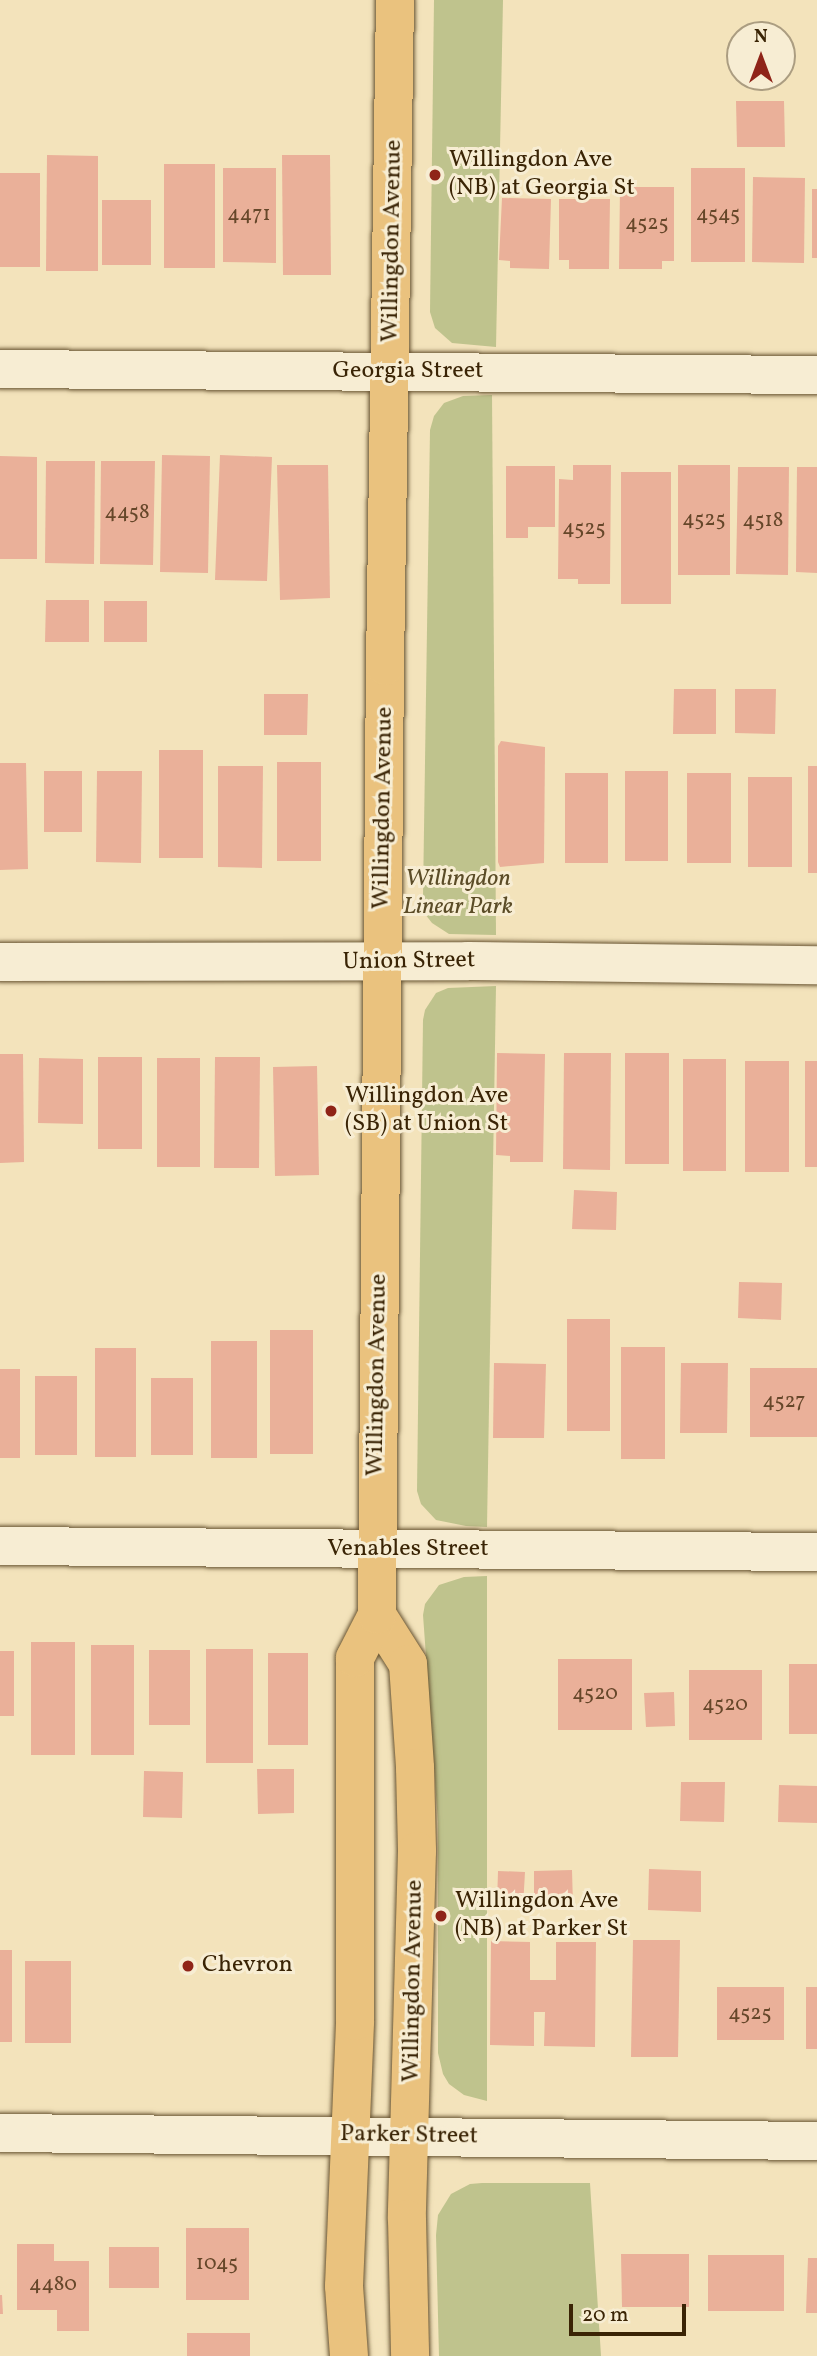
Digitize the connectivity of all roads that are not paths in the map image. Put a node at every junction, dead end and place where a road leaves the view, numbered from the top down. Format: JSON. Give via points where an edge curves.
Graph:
{"nodes":[{"id":1,"x":396,"y":0,"type":"edge"},
{"id":2,"x":0,"y":369,"type":"edge"},
{"id":3,"x":391,"y":373,"type":"junction"},
{"id":4,"x":817,"y":375,"type":"edge"},
{"id":5,"x":0,"y":962,"type":"edge"},
{"id":6,"x":382,"y":963,"type":"junction"},
{"id":7,"x":817,"y":965,"type":"edge"},
{"id":8,"x":0,"y":1546,"type":"edge"},
{"id":9,"x":376,"y":1549,"type":"junction"},
{"id":10,"x":817,"y":1552,"type":"edge"},
{"id":11,"x":377,"y":1615,"type":"junction"},
{"id":12,"x":0,"y":2133,"type":"edge"},
{"id":13,"x":350,"y":2135,"type":"junction"},
{"id":14,"x":411,"y":2136,"type":"junction"},
{"id":15,"x":817,"y":2141,"type":"edge"},
{"id":16,"x":349,"y":2356,"type":"edge"},
{"id":17,"x":410,"y":2356,"type":"edge"}],
"edges":[{"from":1,"to":3,"type":"main road","name":"Willingdon Avenue"},
{"from":2,"to":3,"type":"street","name":"Georgia Street"},
{"from":3,"to":4,"type":"street","name":"Georgia Street"},
{"from":3,"to":6,"type":"main road","name":"Willingdon Avenue"},
{"from":5,"to":6,"type":"street","name":"Union Street"},
{"from":6,"to":7,"type":"street","name":"Union Street"},
{"from":6,"to":9,"type":"main road","name":"Willingdon Avenue"},
{"from":8,"to":9,"type":"street","name":"Venables Street"},
{"from":9,"to":10,"type":"street","name":"Venables Street"},
{"from":9,"to":11,"type":"main road","name":"Willingdon Avenue"},
{"from":11,"to":13,"type":"main road","name":"Willingdon Avenue","via":[[355,1658],[355,2021]]},
{"from":11,"to":14,"type":"main road","name":"Willingdon Avenue","via":[[408,1664],[415,1768]]},
{"from":12,"to":13,"type":"street","name":"Parker Street"},
{"from":13,"to":14,"type":"street","name":"Parker Street"},
{"from":13,"to":16,"type":"main road","name":"Willingdon Avenue","via":[[344,2286]]},
{"from":14,"to":15,"type":"street","name":"Parker Street"},
{"from":14,"to":17,"type":"main road","name":"Willingdon Avenue","via":[[407,2219]]}]}
